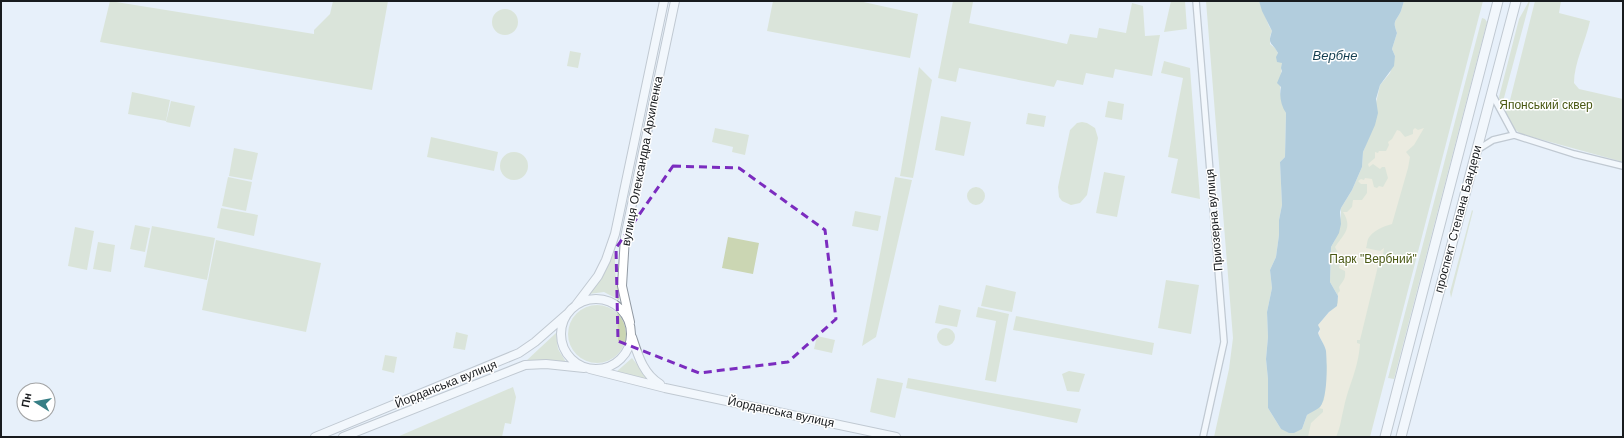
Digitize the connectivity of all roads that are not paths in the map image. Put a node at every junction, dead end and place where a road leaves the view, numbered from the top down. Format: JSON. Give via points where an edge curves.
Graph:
{"nodes":[{"id":1,"x":664,"y":1,"type":"edge"},
{"id":2,"x":675,"y":1,"type":"edge"},
{"id":3,"x":1196,"y":1,"type":"edge"},
{"id":4,"x":1498,"y":1,"type":"edge"},
{"id":5,"x":1516,"y":1,"type":"edge"},
{"id":6,"x":1492,"y":94,"type":"junction"},
{"id":7,"x":1514,"y":135,"type":"junction"},
{"id":8,"x":1477,"y":150,"type":"junction"},
{"id":9,"x":1623,"y":166,"type":"edge"},
{"id":10,"x":576,"y":305,"type":"junction"},
{"id":11,"x":567,"y":314,"type":"junction"},
{"id":12,"x":630,"y":322,"type":"junction"},
{"id":13,"x":632,"y":335,"type":"junction"},
{"id":14,"x":587,"y":369,"type":"junction"},
{"id":15,"x":665,"y":388,"type":"junction"},
{"id":16,"x":315,"y":437,"type":"edge"},
{"id":17,"x":343,"y":437,"type":"edge"},
{"id":18,"x":896,"y":437,"type":"edge"},
{"id":19,"x":1203,"y":437,"type":"edge"},
{"id":20,"x":1385,"y":437,"type":"edge"},
{"id":21,"x":1401,"y":437,"type":"edge"}],
"edges":[{"from":1,"to":10,"type":"main road","name":"вулиця Олександра Архипенка","via":[[615,234],[598,276]]},
{"from":2,"to":12,"type":"main road","name":"вулиця Олександра Архипенка","via":[[625,237],[622,286]]},
{"from":3,"to":19,"type":"street","name":"Приозерна вулиця","via":[[1224,342]]},
{"from":4,"to":20,"type":"main road","name":"проспект Степана Бандери"},
{"from":5,"to":6,"type":"main road","name":"проспект Степана Бандери"},
{"from":6,"to":7,"type":"street"},
{"from":6,"to":8,"type":"main road","name":"проспект Степана Бандери"},
{"from":7,"to":8,"type":"street","via":[[1493,140]]},
{"from":7,"to":9,"type":"street"},
{"from":8,"to":21,"type":"main road","name":"проспект Степана Бандери"},
{"from":10,"to":11,"type":"main road"},
{"from":10,"to":12,"type":"main road","via":[[591,299],[607,300],[621,309]]},
{"from":11,"to":14,"type":"main road","via":[[562,327],[562,342],[567,355]]},
{"from":11,"to":16,"type":"main road","name":"Йорданська вулиця","via":[[519,354]]},
{"from":12,"to":13,"type":"main road"},
{"from":13,"to":14,"type":"main road","via":[[630,347],[619,362],[602,369]]},
{"from":13,"to":15,"type":"main road","name":"Йорданська вулиця","via":[[643,367],[652,380]]},
{"from":14,"to":15,"type":"main road","name":"Йорданська вулиця"},
{"from":14,"to":17,"type":"main road","name":"Йорданська вулиця","via":[[546,364],[525,365]]},
{"from":15,"to":18,"type":"main road","name":"Йорданська вулиця"}]}
